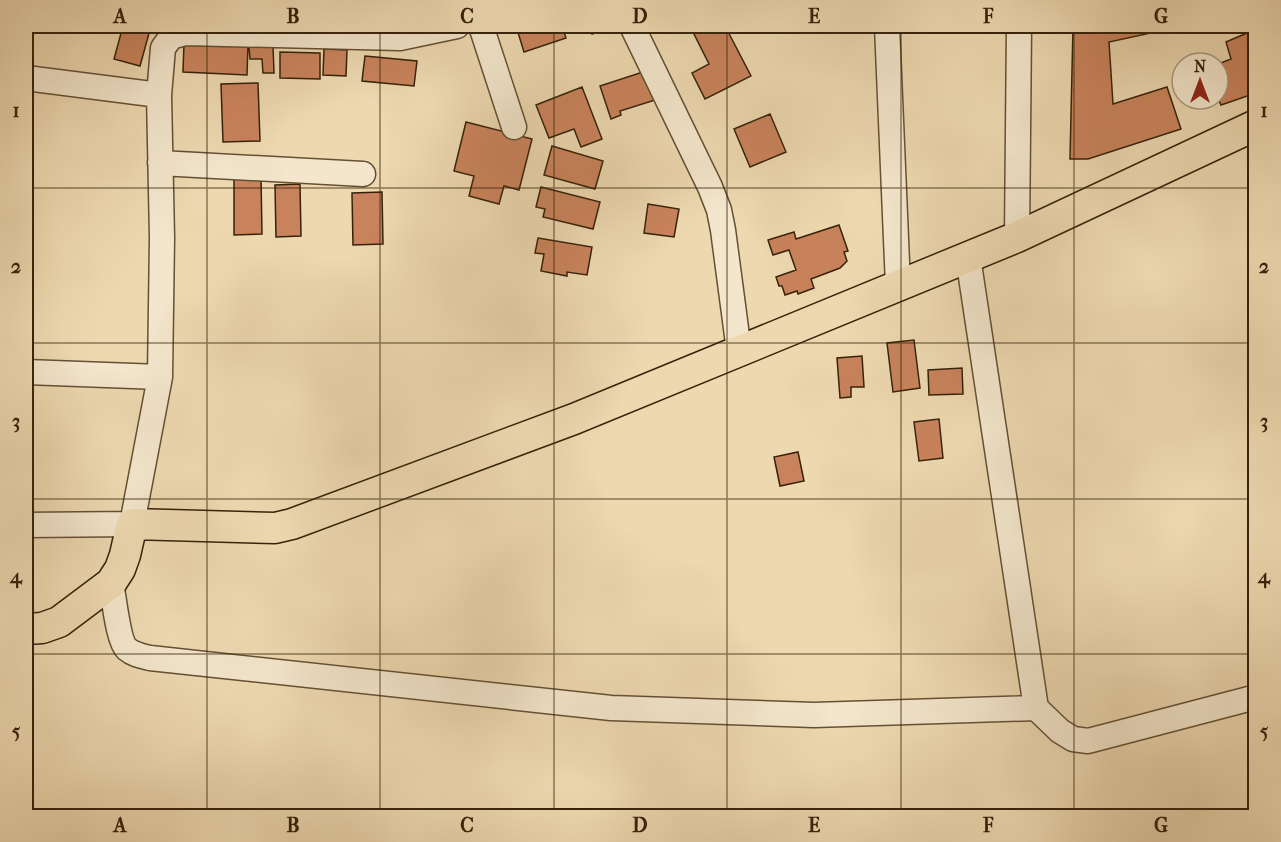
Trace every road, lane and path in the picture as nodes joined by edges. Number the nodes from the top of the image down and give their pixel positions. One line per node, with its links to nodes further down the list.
1 (457, 26): 6 (street)
2 (481, 26): 10 (street)
3 (632, 26): 16 (street)
4 (887, 26): 15 (street)
5 (1019, 26): 13 (street)
6 (399, 32): 8 (street)
7 (26, 78): 8 (street)
8 (159, 95): 11 (street)
9 (1256, 125): 13 (main road)
10 (514, 127)
11 (159, 163): 12 (street); 18 (street)
12 (363, 174)
13 (1017, 237): 14 (main road)
14 (968, 257): 15 (main road); 24 (street)
15 (898, 286): 16 (main road)
16 (739, 351): 19 (main road)
17 (26, 372): 18 (street)
18 (159, 377): 19 (street)
19 (132, 524): 20 (street); 21 (main road)
20 (26, 525)
21 (111, 583): 22 (main road); 24 (street)
22 (26, 629)
23 (1256, 697): 24 (street)
24 (1036, 708)

